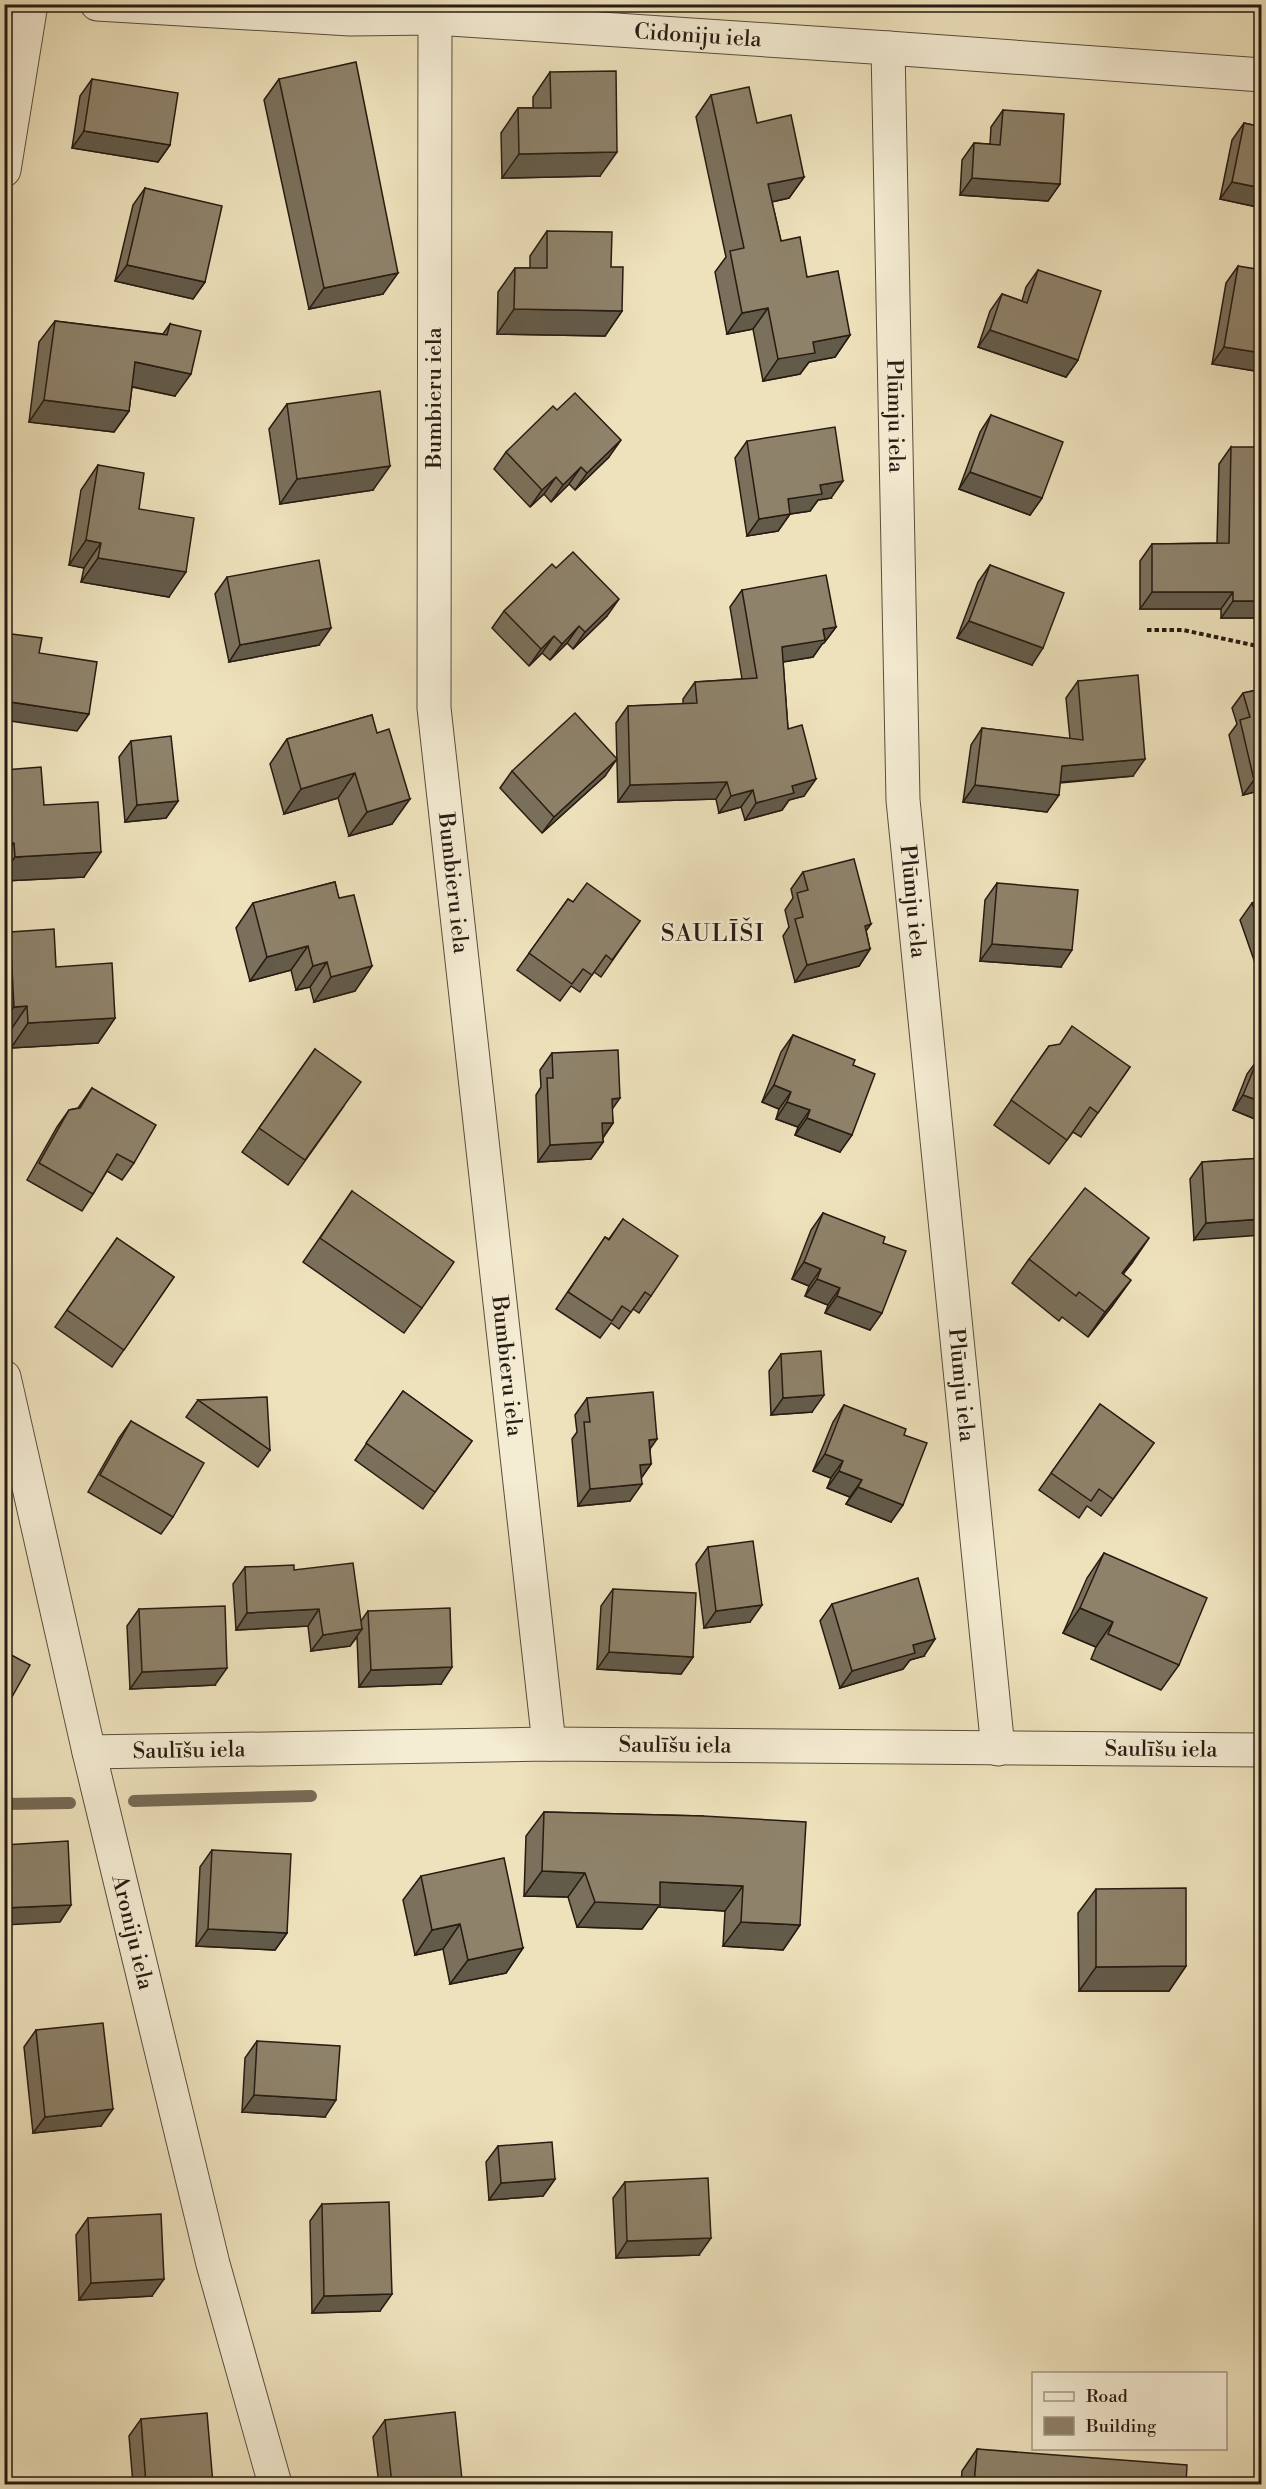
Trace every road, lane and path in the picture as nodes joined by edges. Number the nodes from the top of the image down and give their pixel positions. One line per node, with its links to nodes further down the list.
1 (31, 4): 8 (street)
2 (96, 4): 3 (street, Cidoniju iela)
3 (104, 5): 4 (street, Cidoniju iela)
4 (306, 10): 5 (street, Cidoniju iela)
5 (435, 18): 6 (street, Cidoniju iela); 12 (street, Bumbieru iela)
6 (888, 48): 7 (street, Cidoniju iela); 13 (street, Plūmju iela)
7 (1262, 75)
8 (4, 170)
9 (1146, 630): 10 (path)
10 (1262, 647)
11 (4, 1377): 15 (street, Aroniju iela)
12 (549, 1744): 13 (street, Saulīšu iela); 15 (street, Saulīšu iela)
13 (998, 1749): 14 (street, Saulīšu iela)
14 (1262, 1750)
15 (89, 1752): 16 (street, Aroniju iela)
16 (275, 2484)

